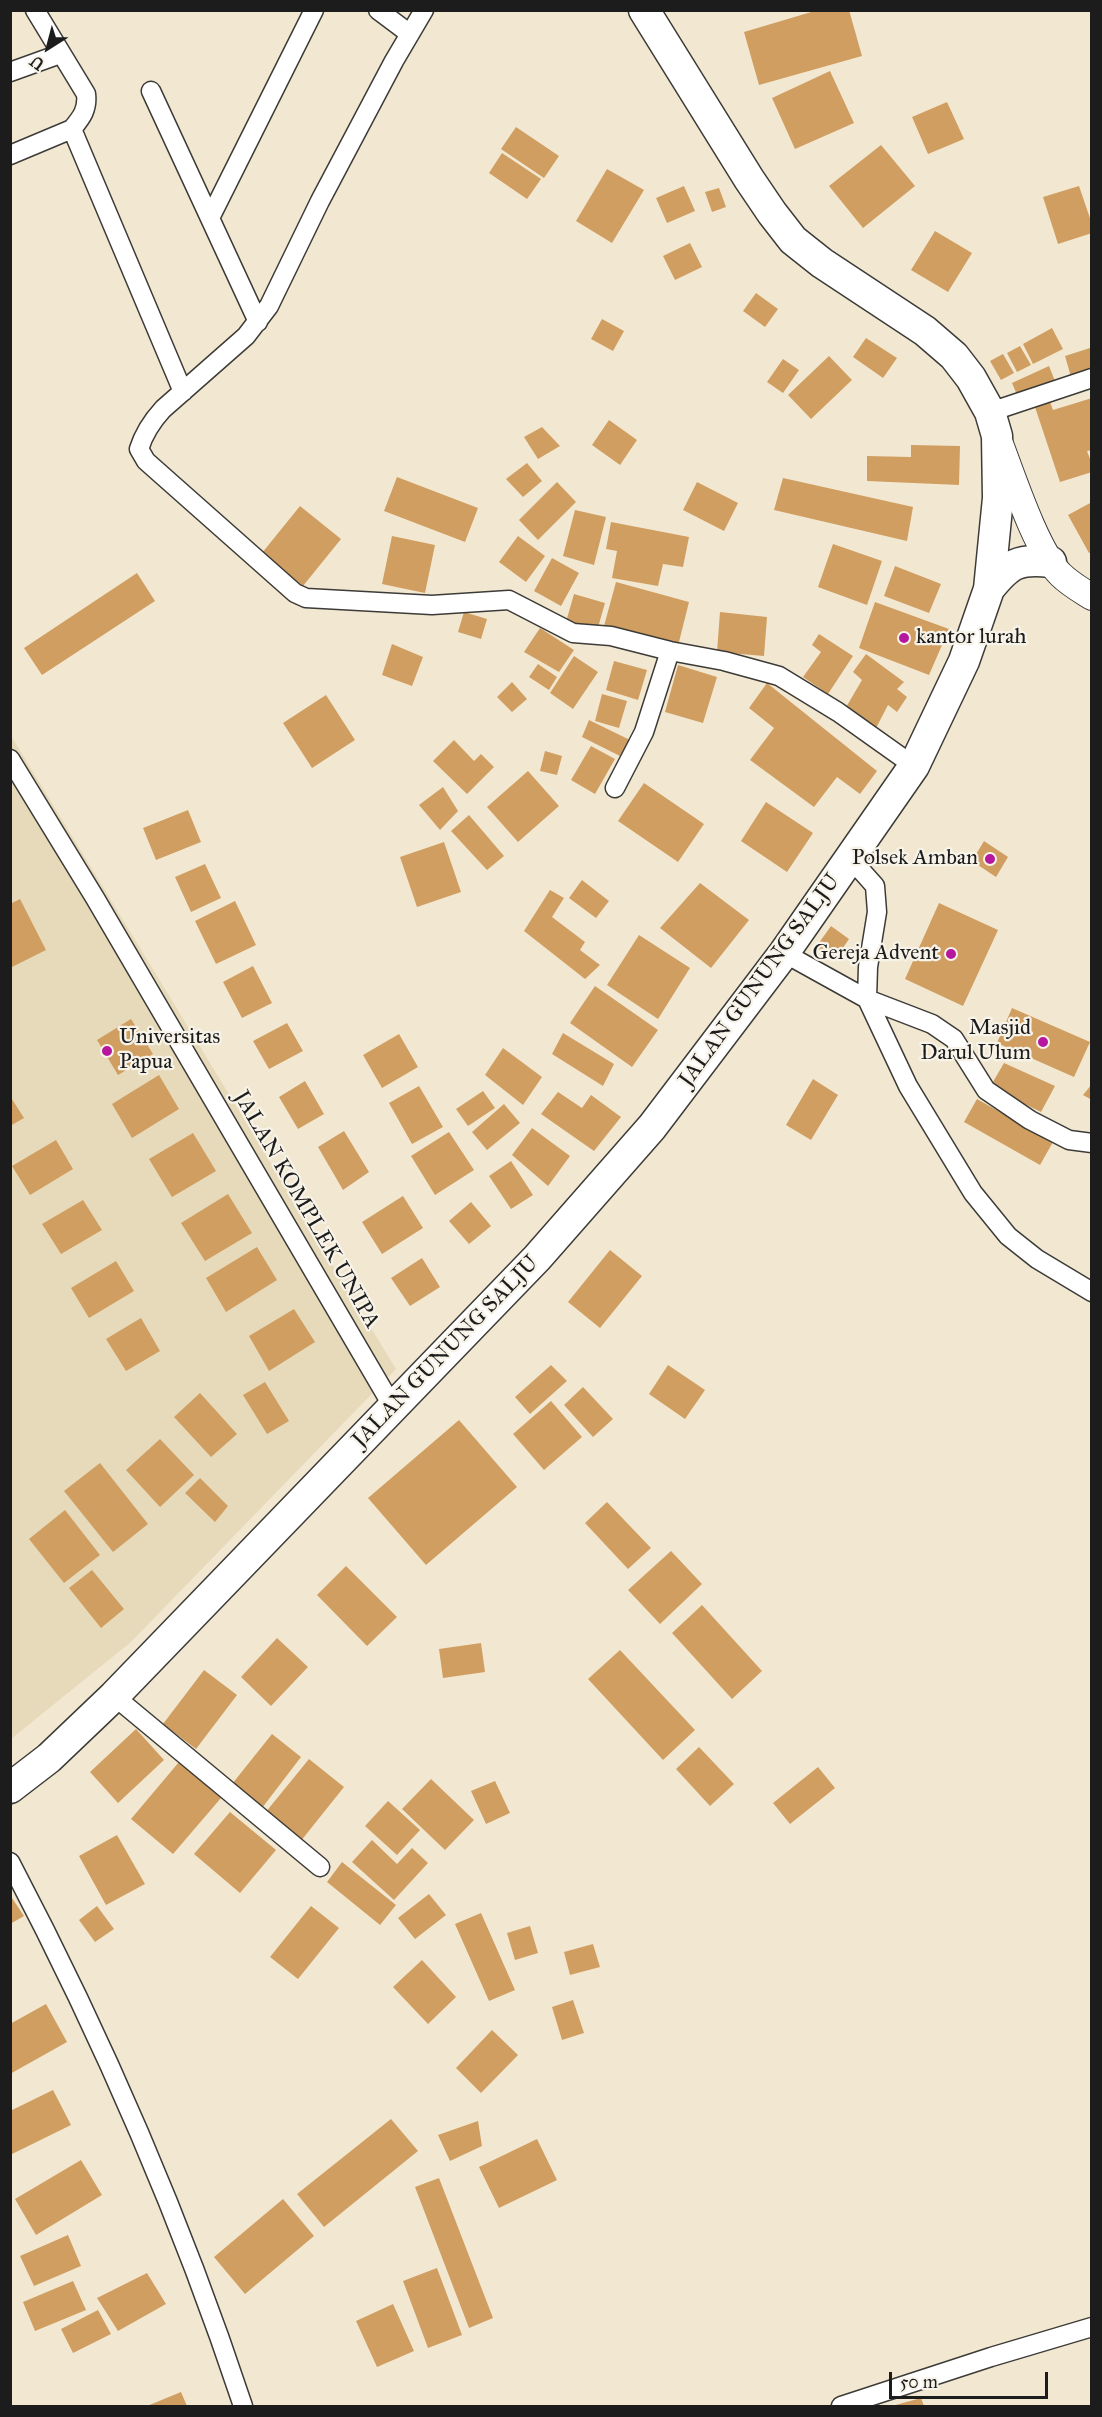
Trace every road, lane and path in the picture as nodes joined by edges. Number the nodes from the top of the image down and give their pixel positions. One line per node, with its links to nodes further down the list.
1 (35, 10): 7 (street)
2 (314, 10): 12 (street)
3 (378, 10): 6 (street)
4 (424, 10): 6 (street)
5 (644, 10): 16 (main road, JALAN GUNUNG SALJU)
6 (410, 34): 13 (street)
7 (60, 54): 8 (street); 10 (street)
8 (10, 72)
9 (151, 91): 12 (street)
10 (72, 129): 11 (street); 15 (street)
11 (10, 155)
12 (210, 218): 13 (street)
13 (258, 322): 15 (street)
14 (1092, 378): 16 (street)
15 (183, 392): 20 (street)
16 (994, 424): 17 (main road); 18 (main road, JALAN GUNUNG SALJU)
17 (1051, 562): 18 (main road); 19 (main road)
18 (989, 589): 22 (main road, JALAN GUNUNG SALJU)
19 (1092, 597)
20 (670, 651): 22 (street); 23 (street)
21 (10, 759): 29 (street, JALAN KOMPLEK UNIPA)
22 (915, 766): 24 (main road, JALAN GUNUNG SALJU)
23 (615, 788)
24 (850, 858): 25 (main road, JALAN GUNUNG SALJU); 26 (street)
25 (784, 953): 26 (street); 29 (main road, JALAN GUNUNG SALJU)
26 (867, 999): 27 (street); 28 (street)
27 (1092, 1143)
28 (1092, 1292)
29 (393, 1407): 30 (main road, JALAN GUNUNG SALJU)
30 (114, 1696): 31 (main road, JALAN GUNUNG SALJU); 33 (street)
31 (10, 1788)
32 (10, 1862): 35 (street)
33 (320, 1867)
34 (1092, 2328): 36 (street)
35 (243, 2406)
36 (841, 2406)

